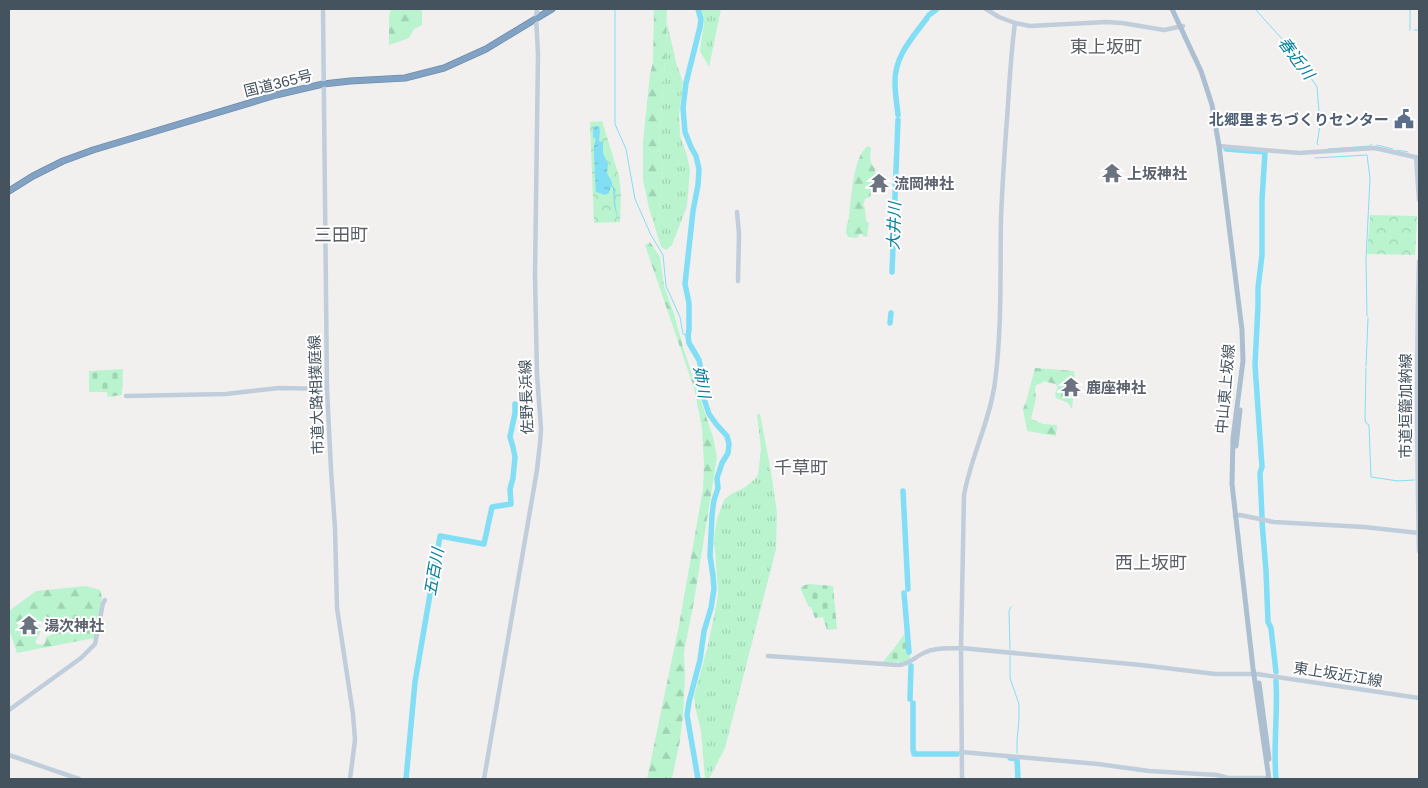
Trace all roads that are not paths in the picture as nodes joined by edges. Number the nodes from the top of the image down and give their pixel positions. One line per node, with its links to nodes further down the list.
1 (323, 9): 9 (street, 市道大路相撲庭線)
2 (537, 9): 6 (street, 佐野長浜線)
3 (552, 9): 6 (highway, 国道365号)
4 (986, 9): 7 (street)
5 (1174, 9): 8 (main road, 中山東上坂線)
6 (536, 17): 9 (highway, 国道365号); 32 (street, 佐野長浜線)
7 (1015, 23): 8 (street); 23 (street)
8 (1182, 26): 10 (main road, 中山東上坂線)
9 (323, 84): 12 (highway, 国道365号); 17 (street, 市道大路相撲庭線)
10 (1220, 146): 11 (street); 19 (main road, 中山東上坂線)
11 (1417, 158): 13 (street)
12 (9, 191)
13 (1419, 200)
14 (737, 212): 16 (street)
15 (1419, 261): 20 (street, 市道垣籠加納線)
16 (738, 281)
17 (327, 389): 18 (street); 31 (street, 市道大路相撲庭線)
18 (126, 396)
19 (1237, 515): 20 (street); 25 (main road, 中山東上坂線)
20 (1419, 533): 21 (street, 市道垣籠加納線)
21 (1419, 551)
22 (105, 600): 27 (street)
23 (962, 648): 24 (street, 東上坂近江線); 25 (street, 東上坂近江線); 28 (street)
24 (768, 656)
25 (1256, 674): 26 (street, 東上坂近江線); 34 (main road, 中山東上坂線)
26 (1419, 698)
27 (9, 710)
28 (961, 752): 33 (street); 34 (street)
29 (9, 755): 30 (street)
30 (79, 779)
31 (350, 779)
32 (484, 779)
33 (962, 779)
34 (1270, 779)

